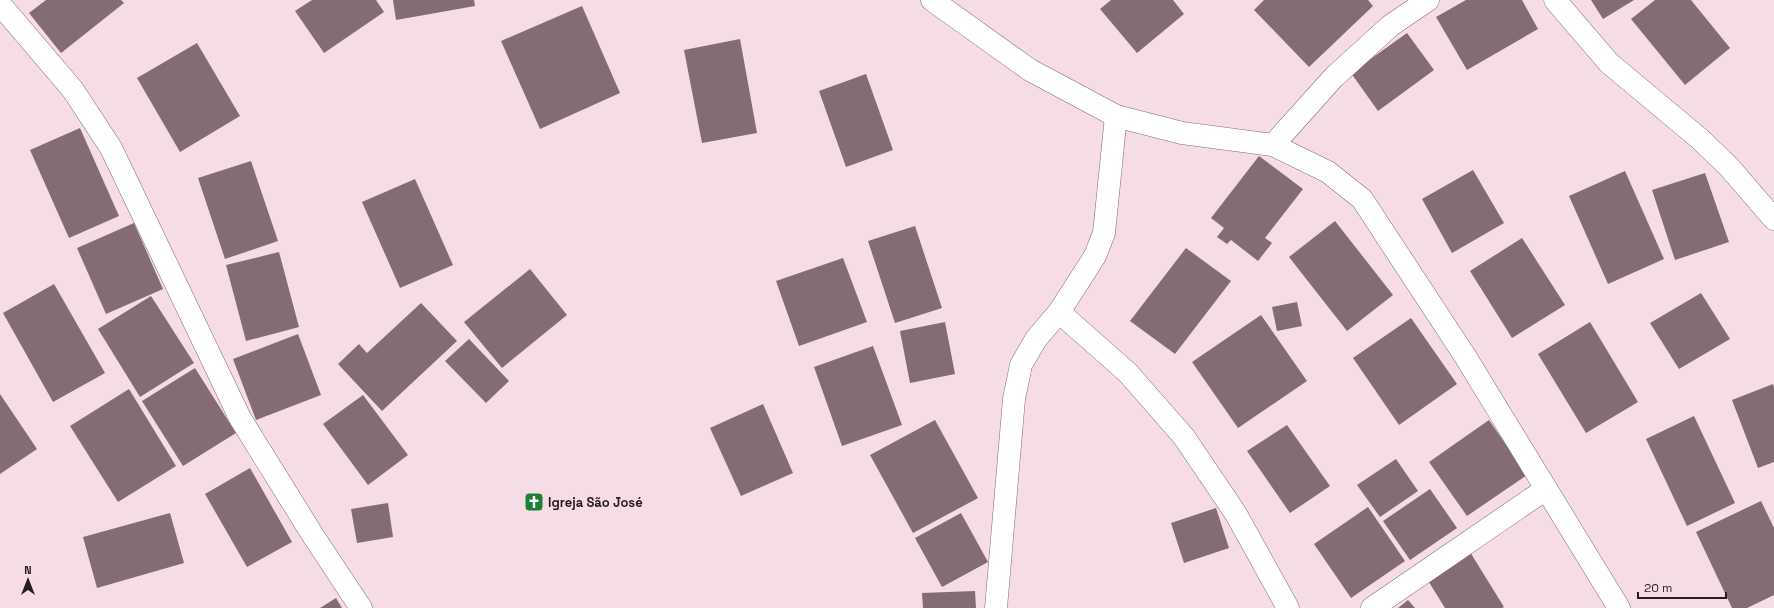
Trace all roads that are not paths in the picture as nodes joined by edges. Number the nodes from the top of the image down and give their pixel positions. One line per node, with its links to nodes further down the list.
1 (932, 0): 5 (street)
2 (1428, 0): 6 (street)
3 (1555, 0): 7 (street)
4 (6, 8): 10 (street)
5 (1116, 116): 6 (street); 8 (street)
6 (1273, 145): 9 (street)
7 (1774, 218)
8 (1059, 312): 11 (street); 12 (street)
9 (1546, 489): 13 (street); 14 (street)
10 (361, 608)
11 (996, 608)
12 (1288, 608)
13 (1372, 608)
14 (1619, 608)

